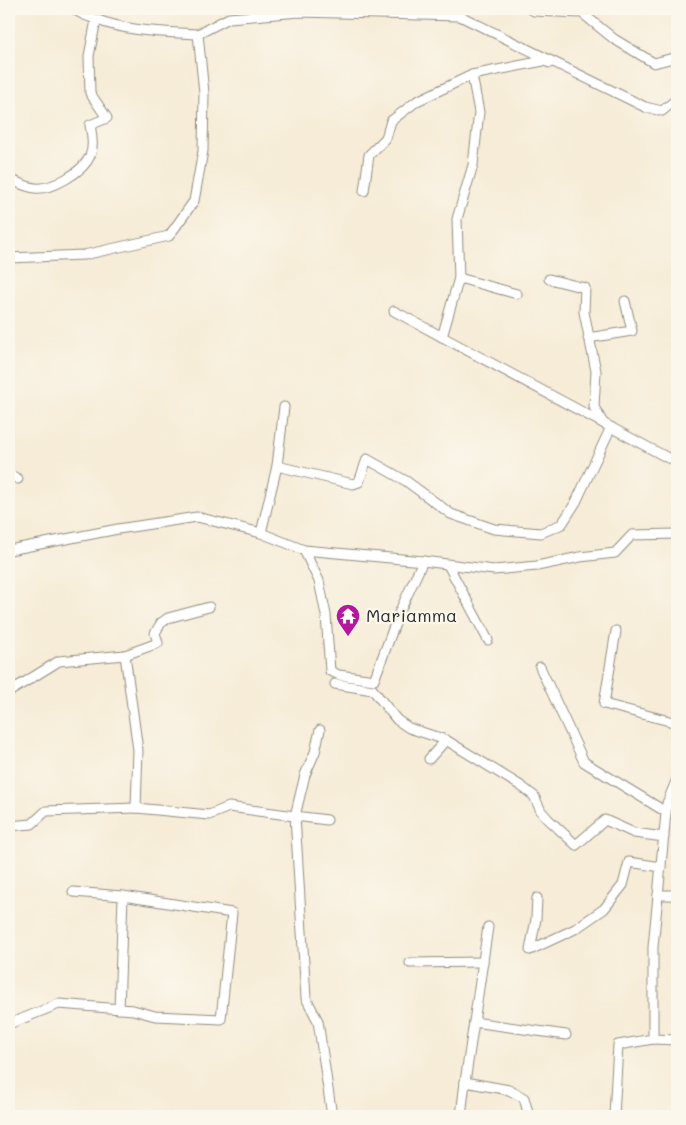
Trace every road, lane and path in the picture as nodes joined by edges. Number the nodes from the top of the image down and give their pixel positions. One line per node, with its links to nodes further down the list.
1 (74, 9): 6 (street)
2 (452, 9): 4 (street)
3 (532, 9): 8 (street)
4 (461, 13): 5 (street); 9 (street)
5 (228, 14): 7 (street)
6 (96, 20): 7 (street); 12 (street)
7 (198, 34): 14 (street)
8 (677, 57)
9 (560, 65): 10 (street); 11 (street)
10 (472, 75): 13 (street); 15 (street)
11 (677, 99)
12 (9, 179)
13 (364, 191)
14 (9, 258)
15 (459, 278): 17 (street); 20 (street)
16 (550, 279): 21 (street)
17 (517, 294)
18 (625, 300): 21 (street)
19 (394, 311): 20 (street)
20 (442, 337): 23 (street)
21 (588, 338): 23 (street)
22 (284, 407): 25 (street)
23 (607, 425): 24 (street); 25 (street)
24 (677, 459)
25 (277, 466): 28 (street)
26 (9, 474): 27 (street)
27 (18, 479)
28 (261, 533): 30 (street); 31 (street)
29 (677, 534): 33 (street)
30 (9, 550)
31 (304, 550): 32 (street); 32 (street)
32 (423, 561): 33 (street)
33 (448, 565): 36 (street)
34 (210, 608): 37 (street)
35 (616, 631): 41 (street)
36 (488, 640)
37 (125, 655): 40 (street); 47 (street)
38 (540, 667): 48 (street)
39 (335, 684): 43 (street)
40 (9, 692)
41 (677, 723)
42 (320, 730): 49 (street)
43 (446, 740): 44 (street); 52 (street)
44 (429, 759)
45 (677, 779): 46 (street)
46 (675, 793): 48 (street)
47 (136, 808): 49 (street); 51 (street)
48 (666, 812): 52 (street)
49 (295, 816): 50 (street); 69 (street)
50 (327, 820)
51 (9, 826)
52 (664, 837): 53 (street)
53 (661, 867): 55 (street); 58 (street)
54 (73, 892): 57 (street)
55 (658, 895): 56 (street); 66 (street)
56 (677, 895)
57 (123, 896): 62 (street); 62 (street)
58 (537, 898)
59 (488, 927): 60 (street)
60 (483, 962): 61 (street); 63 (street)
61 (410, 963)
62 (119, 1009): 64 (street)
63 (474, 1022): 65 (street); 68 (street)
64 (9, 1024)
65 (566, 1035)
66 (653, 1039): 67 (street); 72 (street)
67 (677, 1040)
68 (465, 1082): 70 (street); 71 (street)
69 (332, 1116)
70 (461, 1116)
71 (529, 1116)
72 (614, 1116)

